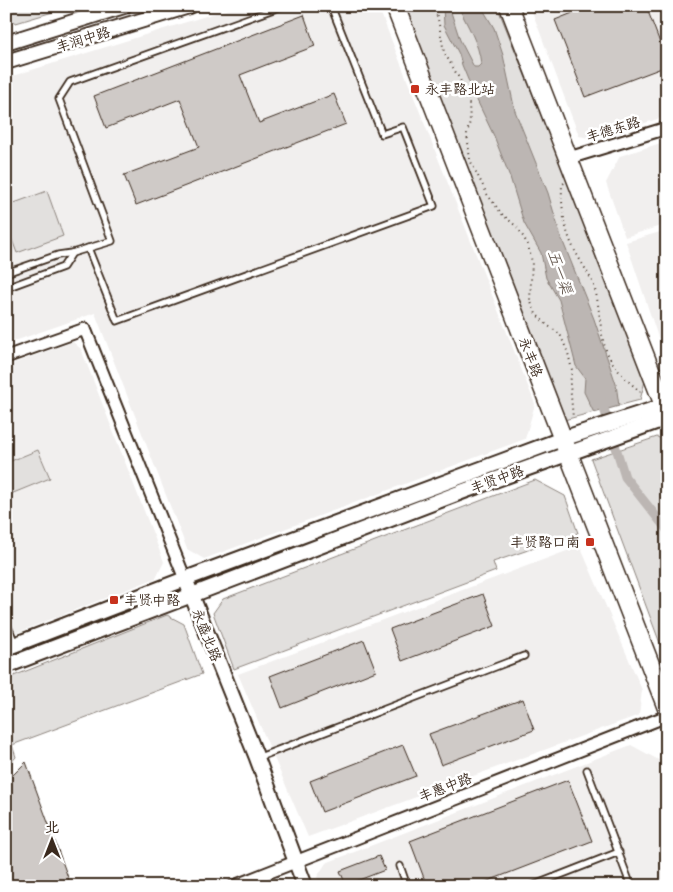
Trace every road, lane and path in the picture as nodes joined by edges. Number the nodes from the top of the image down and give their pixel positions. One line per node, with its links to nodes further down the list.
1 (124, 6): 8 (street, 丰润中路)
2 (189, 6): 9 (street, 丰润中路)
3 (282, 6): 13 (lane)
4 (331, 6): 13 (lane)
5 (395, 6): 21 (main road, 永丰路)
6 (433, 6): 20 (path)
7 (509, 6): 11 (main road)
8 (6, 43)
9 (6, 62)
10 (667, 128): 11 (street, 丰德东路)
11 (569, 158): 19 (main road)
12 (566, 180): 18 (path)
13 (88, 248): 14 (lane)
14 (72, 253): 15 (lane); 16 (lane)
15 (6, 273)
16 (6, 288)
17 (6, 357): 22 (street, 永盛北路)
18 (642, 393)
19 (666, 410): 21 (street)
20 (573, 418)
21 (565, 446): 22 (street, 丰贤中路); 23 (street, 丰贤中路); 28 (main road, 永丰路)
22 (185, 579): 23 (street, 永盛北路); 25 (street, 丰贤中路)
23 (191, 594): 27 (street, 丰贤中路); 30 (street, 永盛北路)
24 (6, 622): 25 (lane)
25 (11, 646)
26 (524, 656): 30 (lane)
27 (6, 666)
28 (667, 708)
29 (667, 716): 33 (street, 丰惠中路)
30 (257, 758): 33 (street, 永盛北路)
31 (587, 770): 32 (lane)
32 (619, 852): 38 (lane); 39 (lane)
33 (296, 861): 35 (street, 丰惠中路); 36 (street, 永盛北路)
34 (400, 866): 37 (lane)
35 (234, 886)
36 (305, 886)
37 (407, 886)
38 (532, 886)
39 (631, 886)

